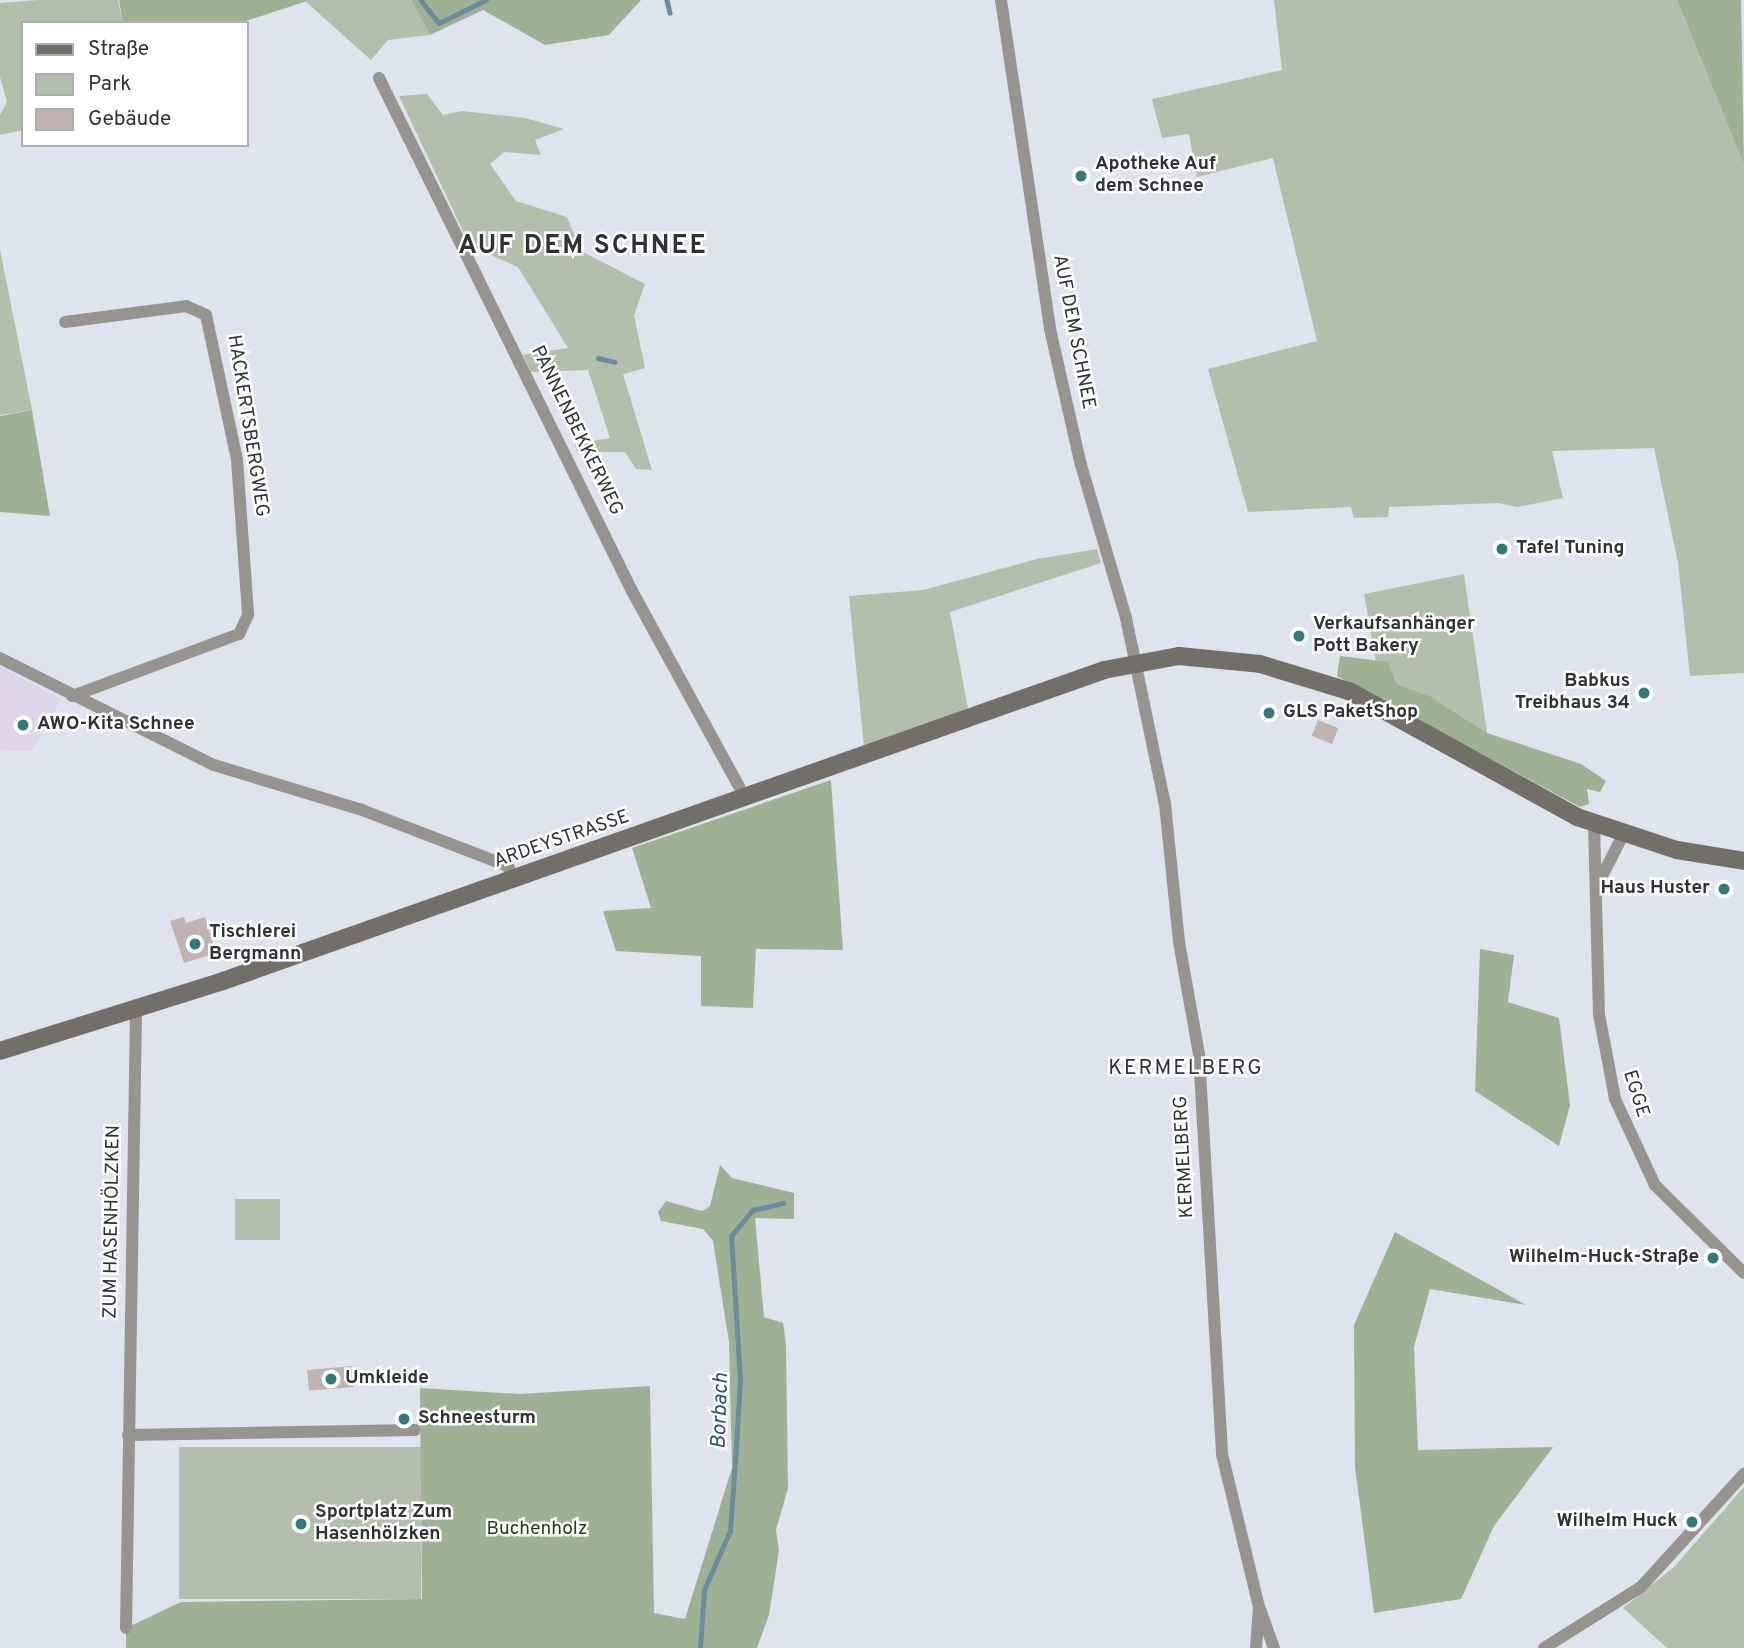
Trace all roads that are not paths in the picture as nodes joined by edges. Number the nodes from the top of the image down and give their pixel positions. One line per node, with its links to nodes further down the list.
1 (1001, 0): 5 (street, AUF DEM SCHNEE)
2 (379, 78): 7 (street, PANNENBEKKERWEG)
3 (65, 322): 6 (street, HACKERTSBERGWEG)
4 (0, 658): 6 (street)
5 (1135, 664): 7 (main road, ARDEYSTRASSE); 8 (main road, ARDEYSTRASSE); 19 (street, KERMELBERG)
6 (72, 696): 11 (street)
7 (746, 799): 11 (main road, ARDEYSTRASSE)
8 (1594, 824): 9 (main road, ARDEYSTRASSE); 12 (street, EGGE)
9 (1623, 835): 10 (main road, ARDEYSTRASSE); 12 (street, EGGE)
10 (1744, 861)
11 (513, 879): 13 (main road, ARDEYSTRASSE)
12 (1599, 882): 15 (street, EGGE)
13 (136, 1010): 14 (main road, ARDEYSTRASSE); 17 (street, ZUM HASENHÖLZKEN)
14 (0, 1051)
15 (1744, 1273)
16 (415, 1430): 17 (street)
17 (128, 1435): 20 (street, ZUM HASENHÖLZKEN)
18 (1744, 1474): 23 (street)
19 (1259, 1607): 21 (street, KERMELBERG); 22 (street)
20 (126, 1628)
21 (1256, 1648)
22 (1274, 1648)
23 (1544, 1648)

